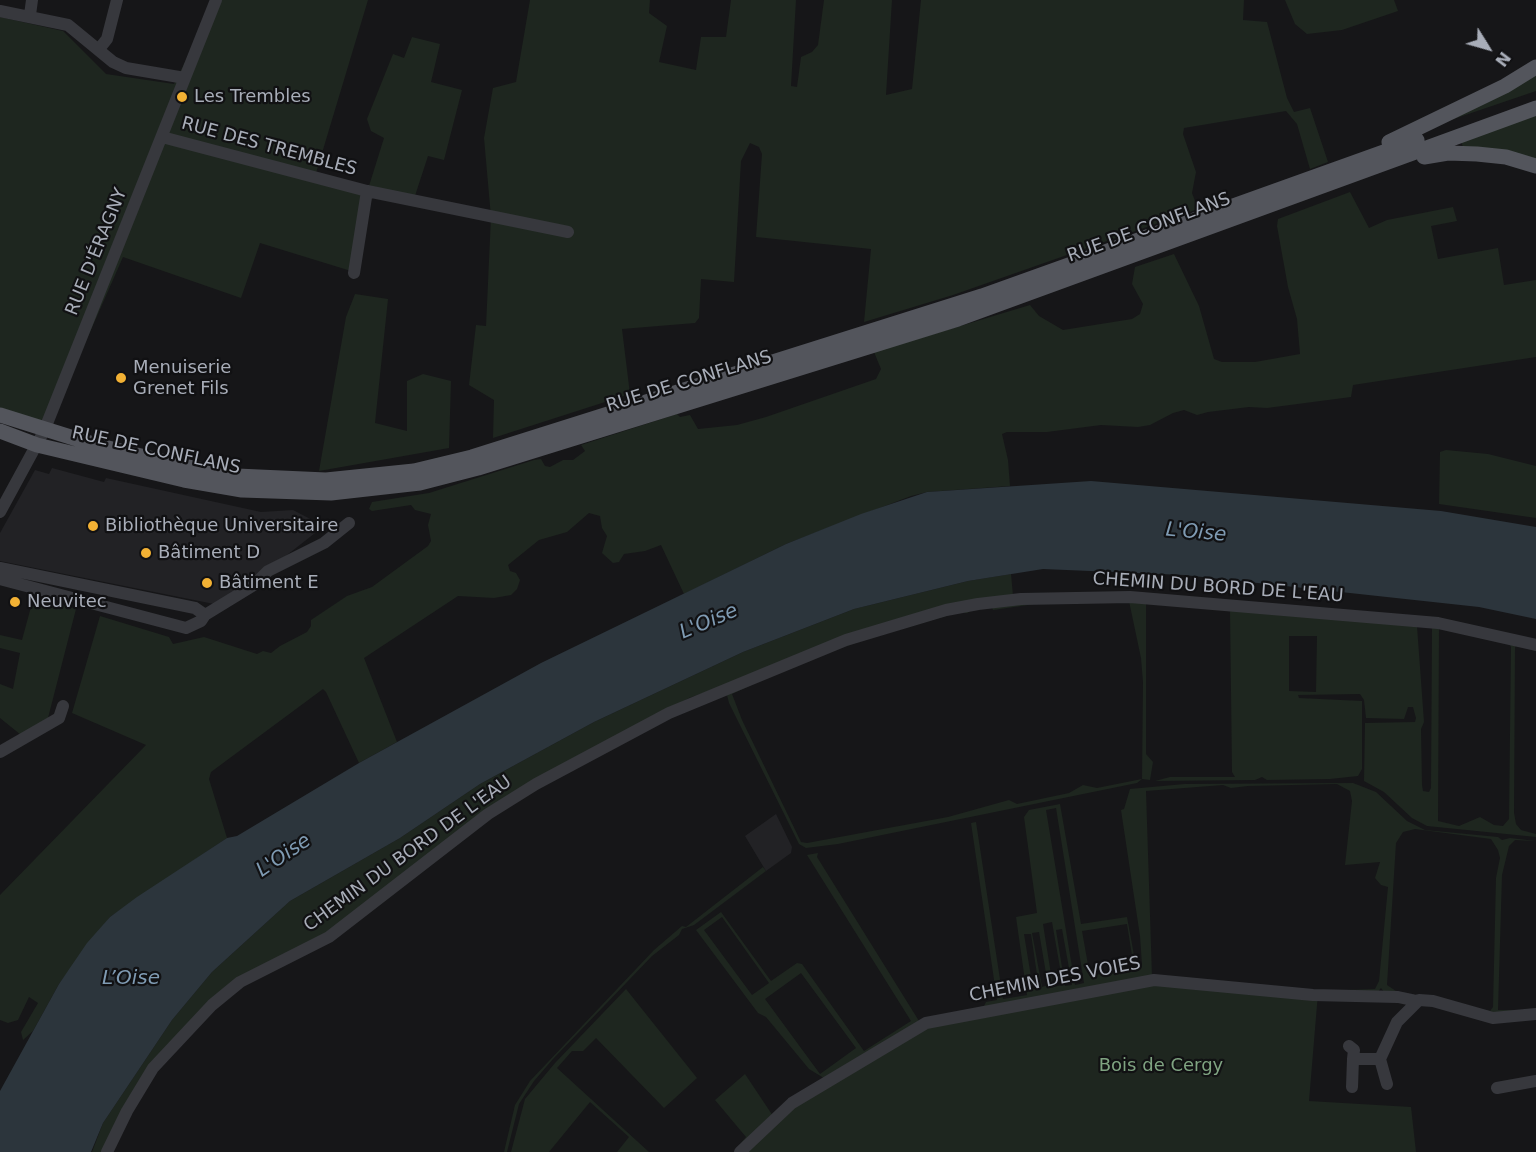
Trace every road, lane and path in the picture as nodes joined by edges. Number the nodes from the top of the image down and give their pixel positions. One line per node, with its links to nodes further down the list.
1 (32, 0): 5 (street)
2 (117, 0): 6 (street)
3 (216, 0): 8 (street, RUE D'ÉRAGNY)
4 (0, 11): 5 (street)
5 (30, 15): 6 (street)
6 (99, 49): 8 (street)
7 (1536, 66): 14 (main road)
8 (185, 78): 11 (street, RUE D'ÉRAGNY)
9 (1536, 98): 14 (main road)
10 (1536, 108): 13 (main road)
11 (162, 138): 15 (street, RUE DES TREMBLES); 20 (street, RUE D'ÉRAGNY)
12 (1536, 166): 13 (main road)
13 (1371, 168): 21 (main road, RUE DE CONFLANS)
14 (1331, 171): 20 (main road, RUE DE CONFLANS)
15 (367, 191): 16 (street, RUE DES TREMBLES); 17 (street)
16 (568, 232)
17 (354, 273)
18 (0, 416): 20 (main road, RUE DE CONFLANS)
19 (0, 431): 21 (main road, RUE DE CONFLANS)
20 (44, 431): 21 (street, RUE D'ÉRAGNY)
21 (37, 445): 22 (street, RUE D'ÉRAGNY)
22 (0, 513)
23 (349, 523): 27 (street)
24 (0, 568): 26 (street)
25 (0, 579): 28 (street)
26 (151, 599): 27 (street); 28 (street)
27 (206, 615): 28 (street)
28 (146, 618)
29 (1536, 645): 41 (street, CHEMIN DU BORD DE L'EAU)
30 (63, 706): 31 (street)
31 (0, 752)
32 (1417, 1001): 33 (street, CHEMIN DES VOIES); 36 (street); 42 (street, CHEMIN DES VOIES)
33 (1536, 1014)
34 (1349, 1046): 35 (street)
35 (1353, 1059): 36 (street); 39 (street)
36 (1380, 1059): 38 (street)
37 (1536, 1081): 40 (street)
38 (1387, 1084)
39 (1352, 1087)
40 (1497, 1089)
41 (107, 1152)
42 (740, 1152)

